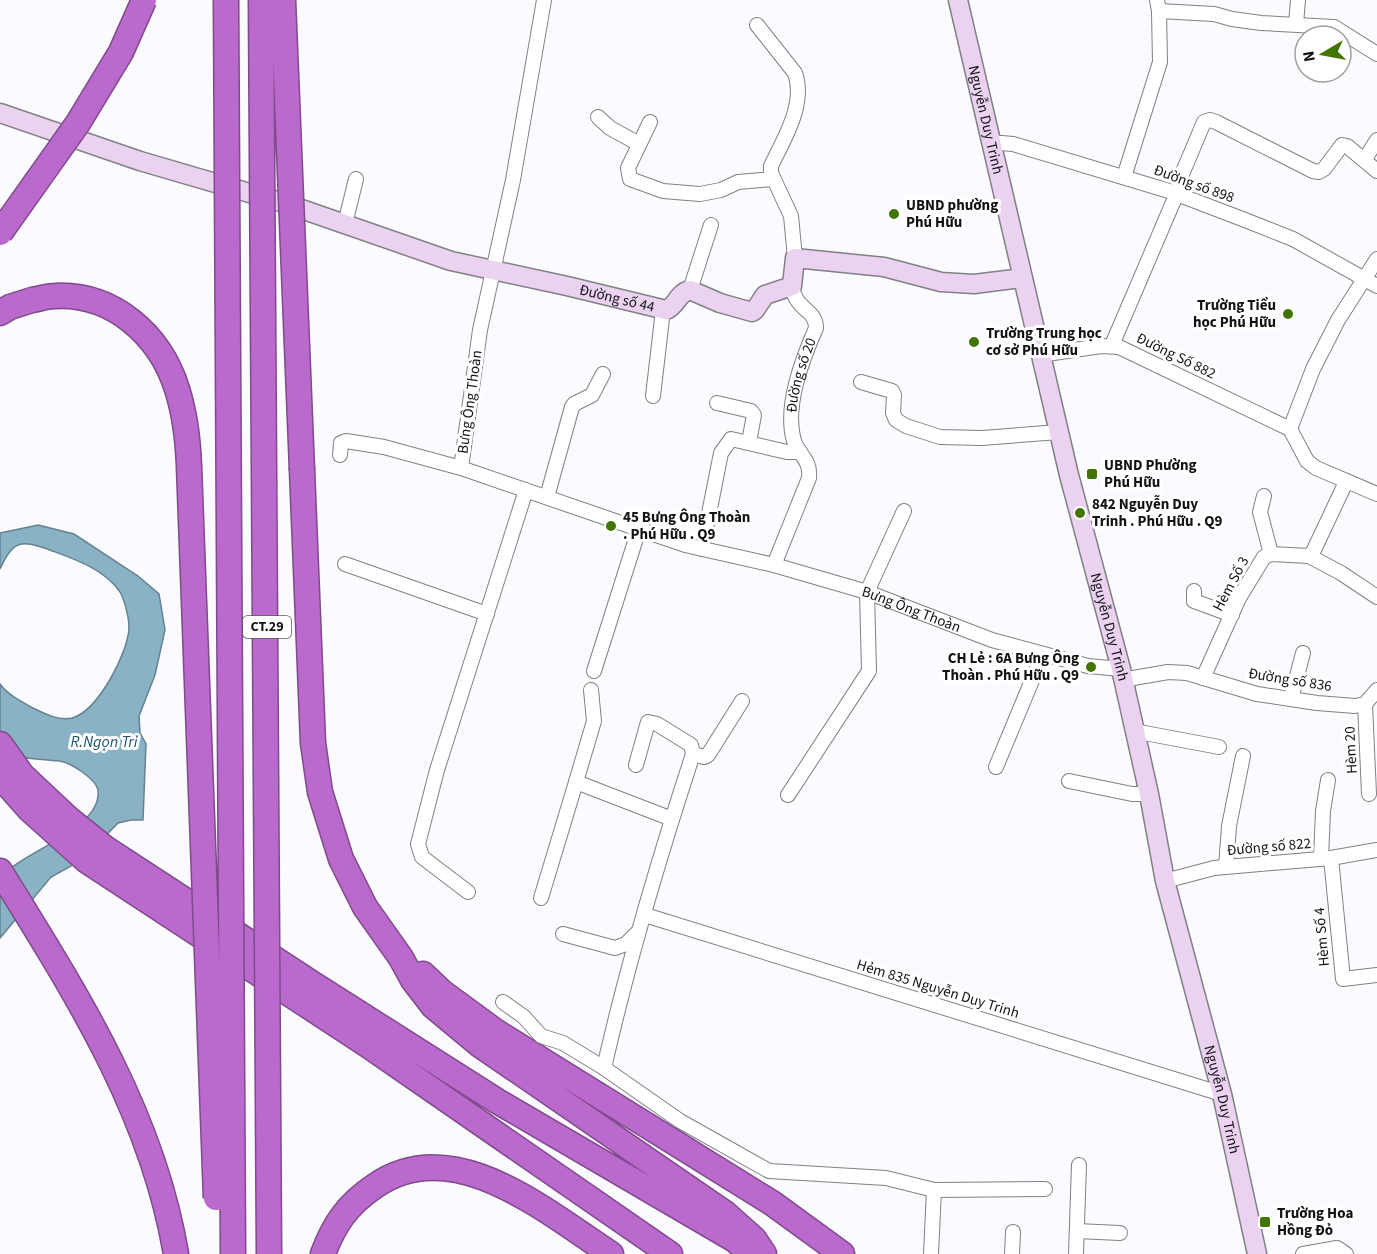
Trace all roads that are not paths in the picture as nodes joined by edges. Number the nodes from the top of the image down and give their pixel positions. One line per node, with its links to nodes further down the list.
1 (144, 0): 27 (highway, bridge)
2 (226, 0): 117 (highway, CT.29, bridge)
3 (261, 0): 118 (highway, CT.29, bridge)
4 (282, 0): 103 (highway, bridge)
5 (544, 0): 30 (street, Bưng Ông Thoàn)
6 (958, 0): 17 (main road, Nguyễn Duy Trinh)
7 (1298, 0): 9 (street)
8 (1158, 5): 9 (street); 21 (street)
9 (1296, 24)
10 (757, 25): 23 (street)
11 (1353, 39): 12 (street)
12 (1377, 54)
13 (0, 113): 25 (main road)
14 (598, 117): 18 (street)
15 (650, 122): 18 (street)
16 (1377, 140): 19 (street)
17 (990, 142): 21 (street, Đường số 898); 31 (main road, Nguyễn Duy Trinh)
18 (639, 144): 23 (street)
19 (1365, 159): 20 (street); 24 (street)
20 (1377, 171)
21 (1124, 177): 24 (street, Đường số 898)
22 (356, 179): 25 (street)
23 (774, 179): 28 (street)
24 (1177, 193): 32 (street, Đường số 898); 38 (street)
25 (345, 224): 30 (main road)
26 (711, 225): 35 (street)
27 (0, 233)
28 (795, 258): 31 (main road); 33 (main road)
29 (1377, 259): 32 (street)
30 (492, 270): 36 (main road, Đường số 44); 49 (street, Bưng Ông Thoàn)
31 (1022, 278): 39 (main road, Nguyễn Duy Trinh)
32 (1364, 278): 34 (street, Đường số 898); 44 (street)
33 (792, 286): 35 (main road); 47 (street, Đường số 20)
34 (1377, 286)
35 (690, 290): 36 (main road, Đường số 44)
36 (663, 310): 42 (street)
37 (0, 313): 116 (highway, bridge)
38 (1112, 345): 39 (street, Đường Số 882); 44 (street, Đường Số 882)
39 (1040, 355): 45 (main road, Nguyễn Duy Trinh)
40 (603, 374): 54 (street)
41 (861, 382): 45 (street)
42 (653, 396)
43 (717, 403): 46 (street)
44 (1290, 429): 50 (street)
45 (1059, 432): 70 (main road, Nguyễn Duy Trinh)
46 (749, 442): 47 (street); 57 (street)
47 (800, 452): 61 (street, Đường số 20)
48 (340, 455): 49 (street)
49 (461, 468): 51 (street, Bưng Ông Thoàn)
50 (1346, 482): 52 (street); 59 (street)
51 (526, 490): 54 (street, Bưng Ông Thoàn); 65 (street)
52 (1377, 494)
53 (1264, 496): 58 (street)
54 (548, 497): 56 (street, Bưng Ông Thoàn)
55 (904, 511): 63 (street)
56 (639, 529): 57 (street, Bưng Ông Thoàn); 69 (street)
57 (702, 549): 61 (street, Bưng Ông Thoàn)
58 (1271, 554): 59 (street, Hèm Số 3); 66 (street, Hèm Số 3)
59 (1309, 556): 64 (street)
60 (345, 564): 65 (street)
61 (774, 565): 63 (street, Bưng Ông Thoàn)
62 (1194, 591): 66 (street)
63 (867, 592): 68 (street, Bưng Ông Thoàn); 88 (street)
64 (1377, 597)
65 (487, 614): 98 (street)
66 (1232, 615): 71 (street, Hèm Số 3)
67 (1303, 653): 73 (street)
68 (1043, 654): 70 (street, Bưng Ông Thoàn); 82 (street)
69 (594, 671)
70 (1121, 675): 71 (street, Đường số 836); 76 (main road, Nguyễn Duy Trinh)
71 (1203, 678): 73 (street, Đường số 836)
72 (591, 690): 86 (street)
73 (1291, 699): 74 (street, Đường số 836)
74 (1372, 700): 89 (street, Hèm 20)
75 (742, 701): 79 (street)
76 (1134, 731): 78 (street); 87 (main road, Nguyễn Duy Trinh)
77 (0, 744): 91 (highway)
78 (1219, 747)
79 (693, 754): 81 (street); 90 (street)
80 (1243, 756): 95 (street)
81 (636, 765)
82 (996, 767)
83 (0, 776): 91 (highway)
84 (1328, 780): 94 (street)
85 (1069, 781): 87 (street)
86 (576, 782): 90 (street); 99 (street)
87 (1149, 794): 97 (main road, Nguyễn Duy Trinh)
88 (788, 795)
89 (1369, 795)
90 (672, 819): 100 (street)
91 (62, 827): 93 (highway)
92 (1377, 850): 94 (street, Đường số 822)
93 (96, 854): 121 (highway); 122 (highway)
94 (1326, 858): 95 (street, Đường số 822); 104 (street, Hèm Số 4)
95 (1226, 867): 97 (street, Đường số 822)
96 (0, 872): 115 (highway)
97 (1165, 881): 107 (main road, Nguyễn Duy Trinh)
98 (468, 892)
99 (541, 898)
100 (645, 915): 101 (street); 107 (street, Hẻm 835 Nguyễn Duy Trinh)
101 (640, 931): 102 (street); 106 (street)
102 (563, 934)
103 (401, 958): 114 (highway); 123 (highway)
104 (1377, 975)
105 (503, 1002): 106 (street)
106 (604, 1068): 110 (street)
107 (1222, 1094): 127 (main road, Nguyễn Duy Trinh)
108 (1079, 1165): 111 (street)
109 (1046, 1189): 110 (street)
110 (934, 1190): 124 (street)
111 (1077, 1231): 113 (street); 126 (street)
112 (1012, 1232): 125 (street)
113 (1120, 1233)
114 (841, 1253)
115 (176, 1254)
116 (219, 1254)
117 (233, 1254)
118 (269, 1254)
119 (323, 1254): 120 (highway)
120 (611, 1254)
121 (670, 1254)
122 (750, 1254)
123 (764, 1254)
124 (931, 1254)
125 (1012, 1254)
126 (1077, 1254)
127 (1257, 1254)
128 (1303, 1254): 129 (street)
129 (1346, 1254)

